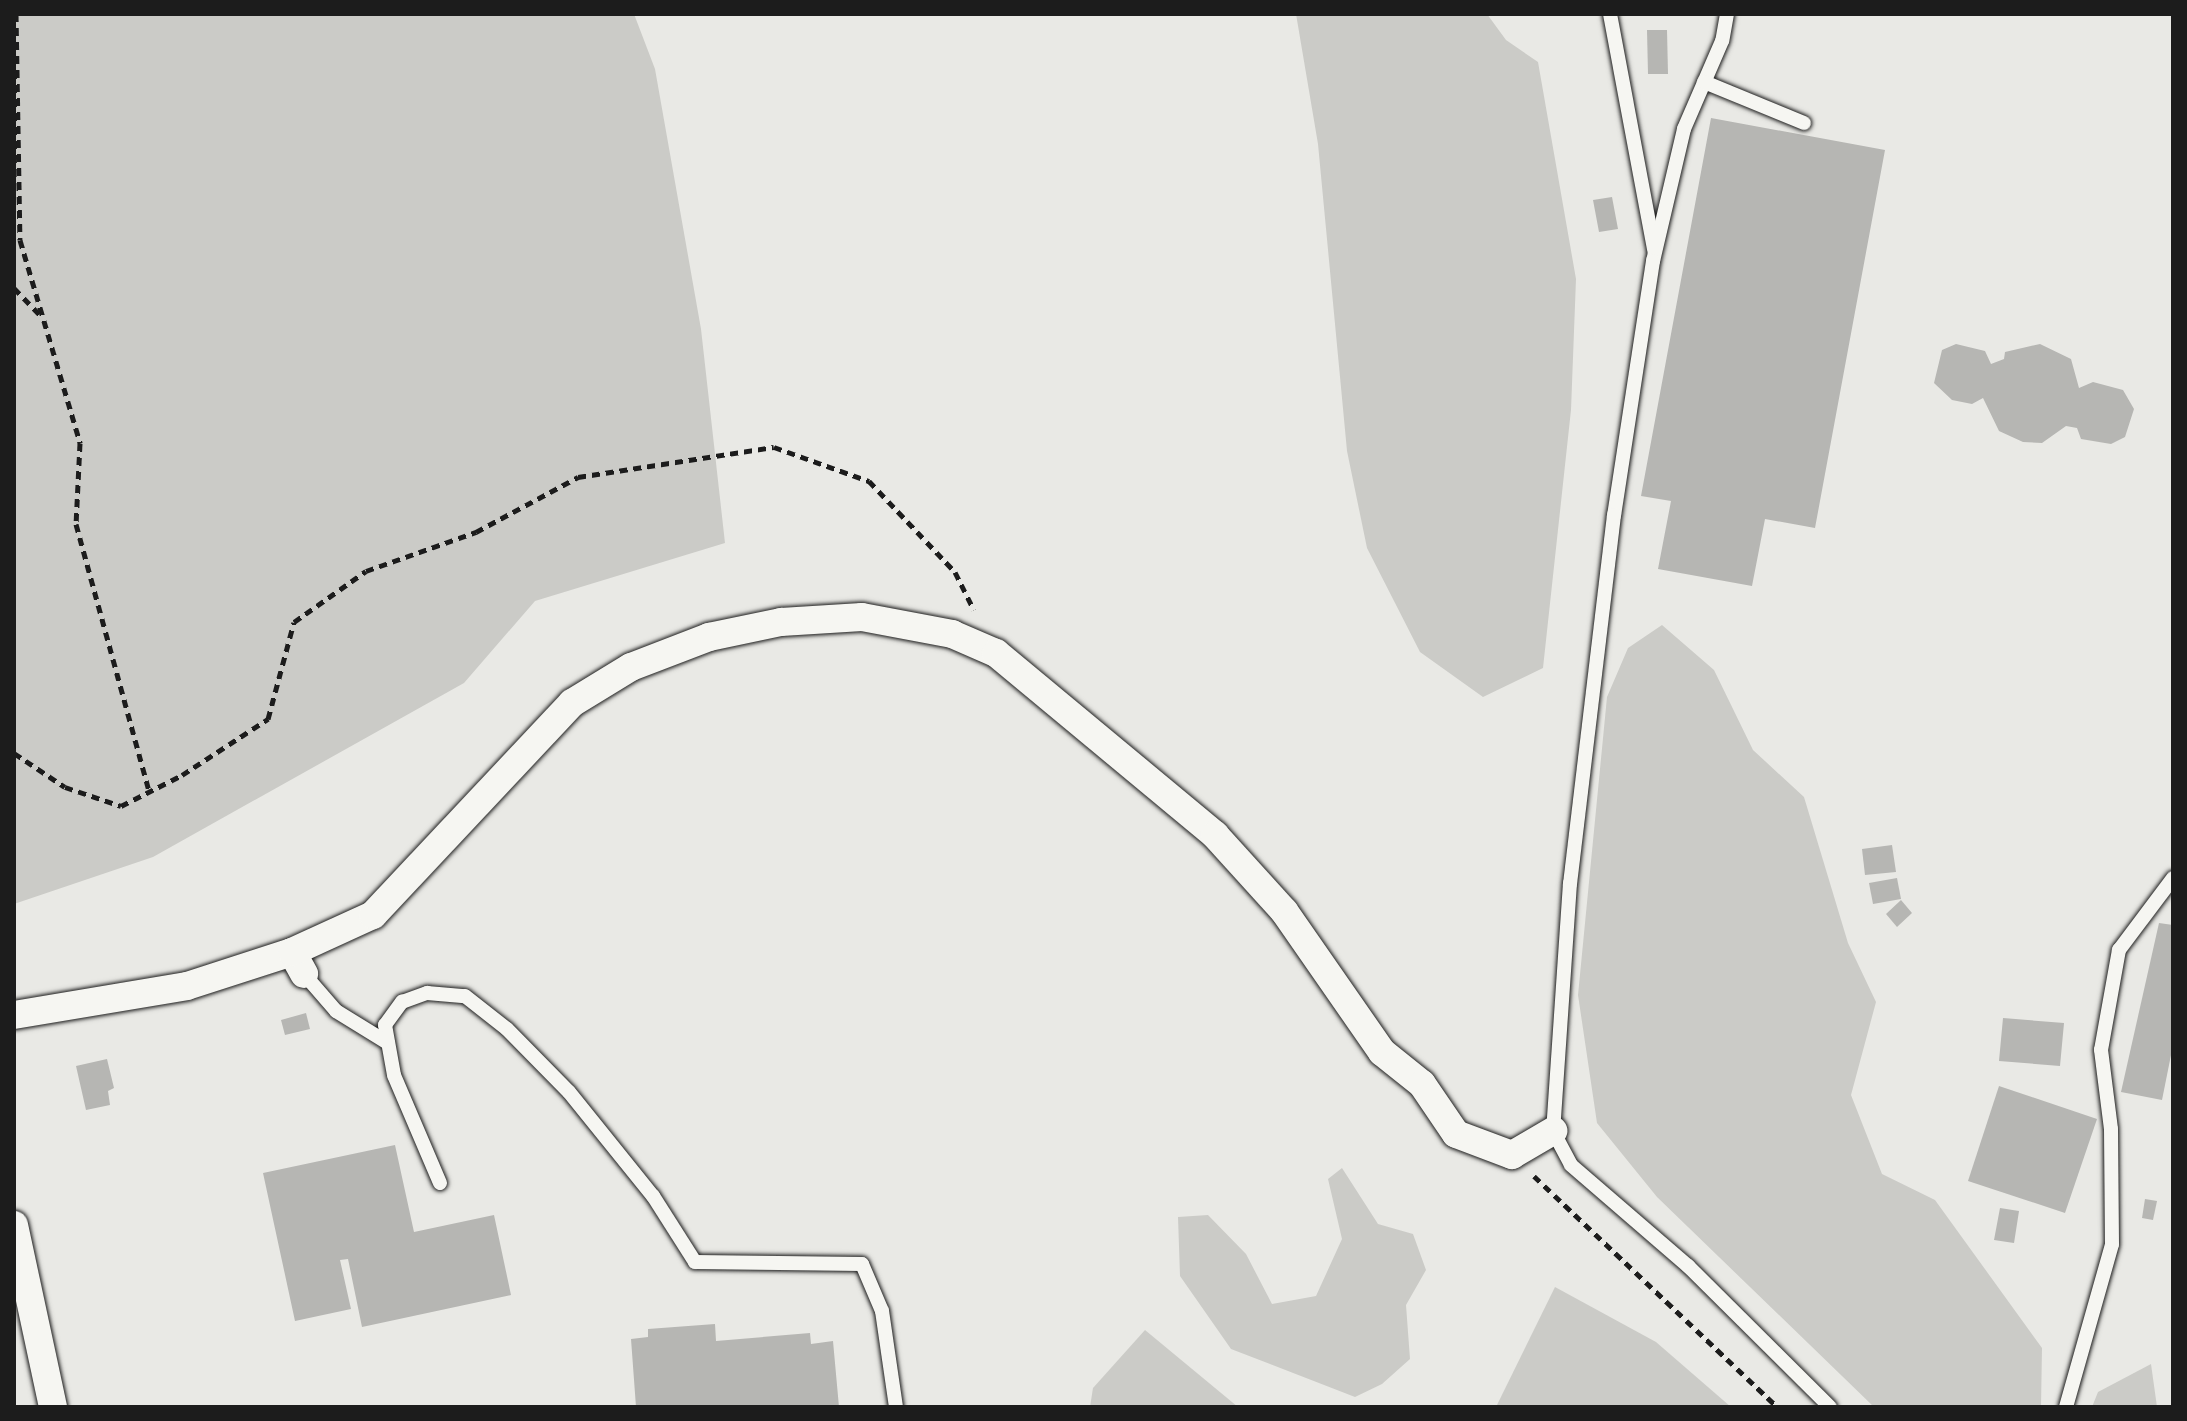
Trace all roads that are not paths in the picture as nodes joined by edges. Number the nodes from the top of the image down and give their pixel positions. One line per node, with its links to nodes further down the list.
1 (1610, 14): 5 (lane)
2 (1727, 14): 3 (lane)
3 (1704, 82): 4 (lane); 5 (lane)
4 (1804, 123)
5 (1655, 254): 10 (lane)
6 (2173, 878): 16 (lane)
7 (298, 963): 8 (street); 9 (lane); 10 (street)
8 (14, 1015)
9 (388, 1043): 11 (lane); 14 (lane)
10 (1553, 1131): 15 (lane)
11 (440, 1183)
12 (14, 1225): 13 (street)
13 (53, 1407)
14 (896, 1407)
15 (1830, 1407)
16 (2066, 1407)

